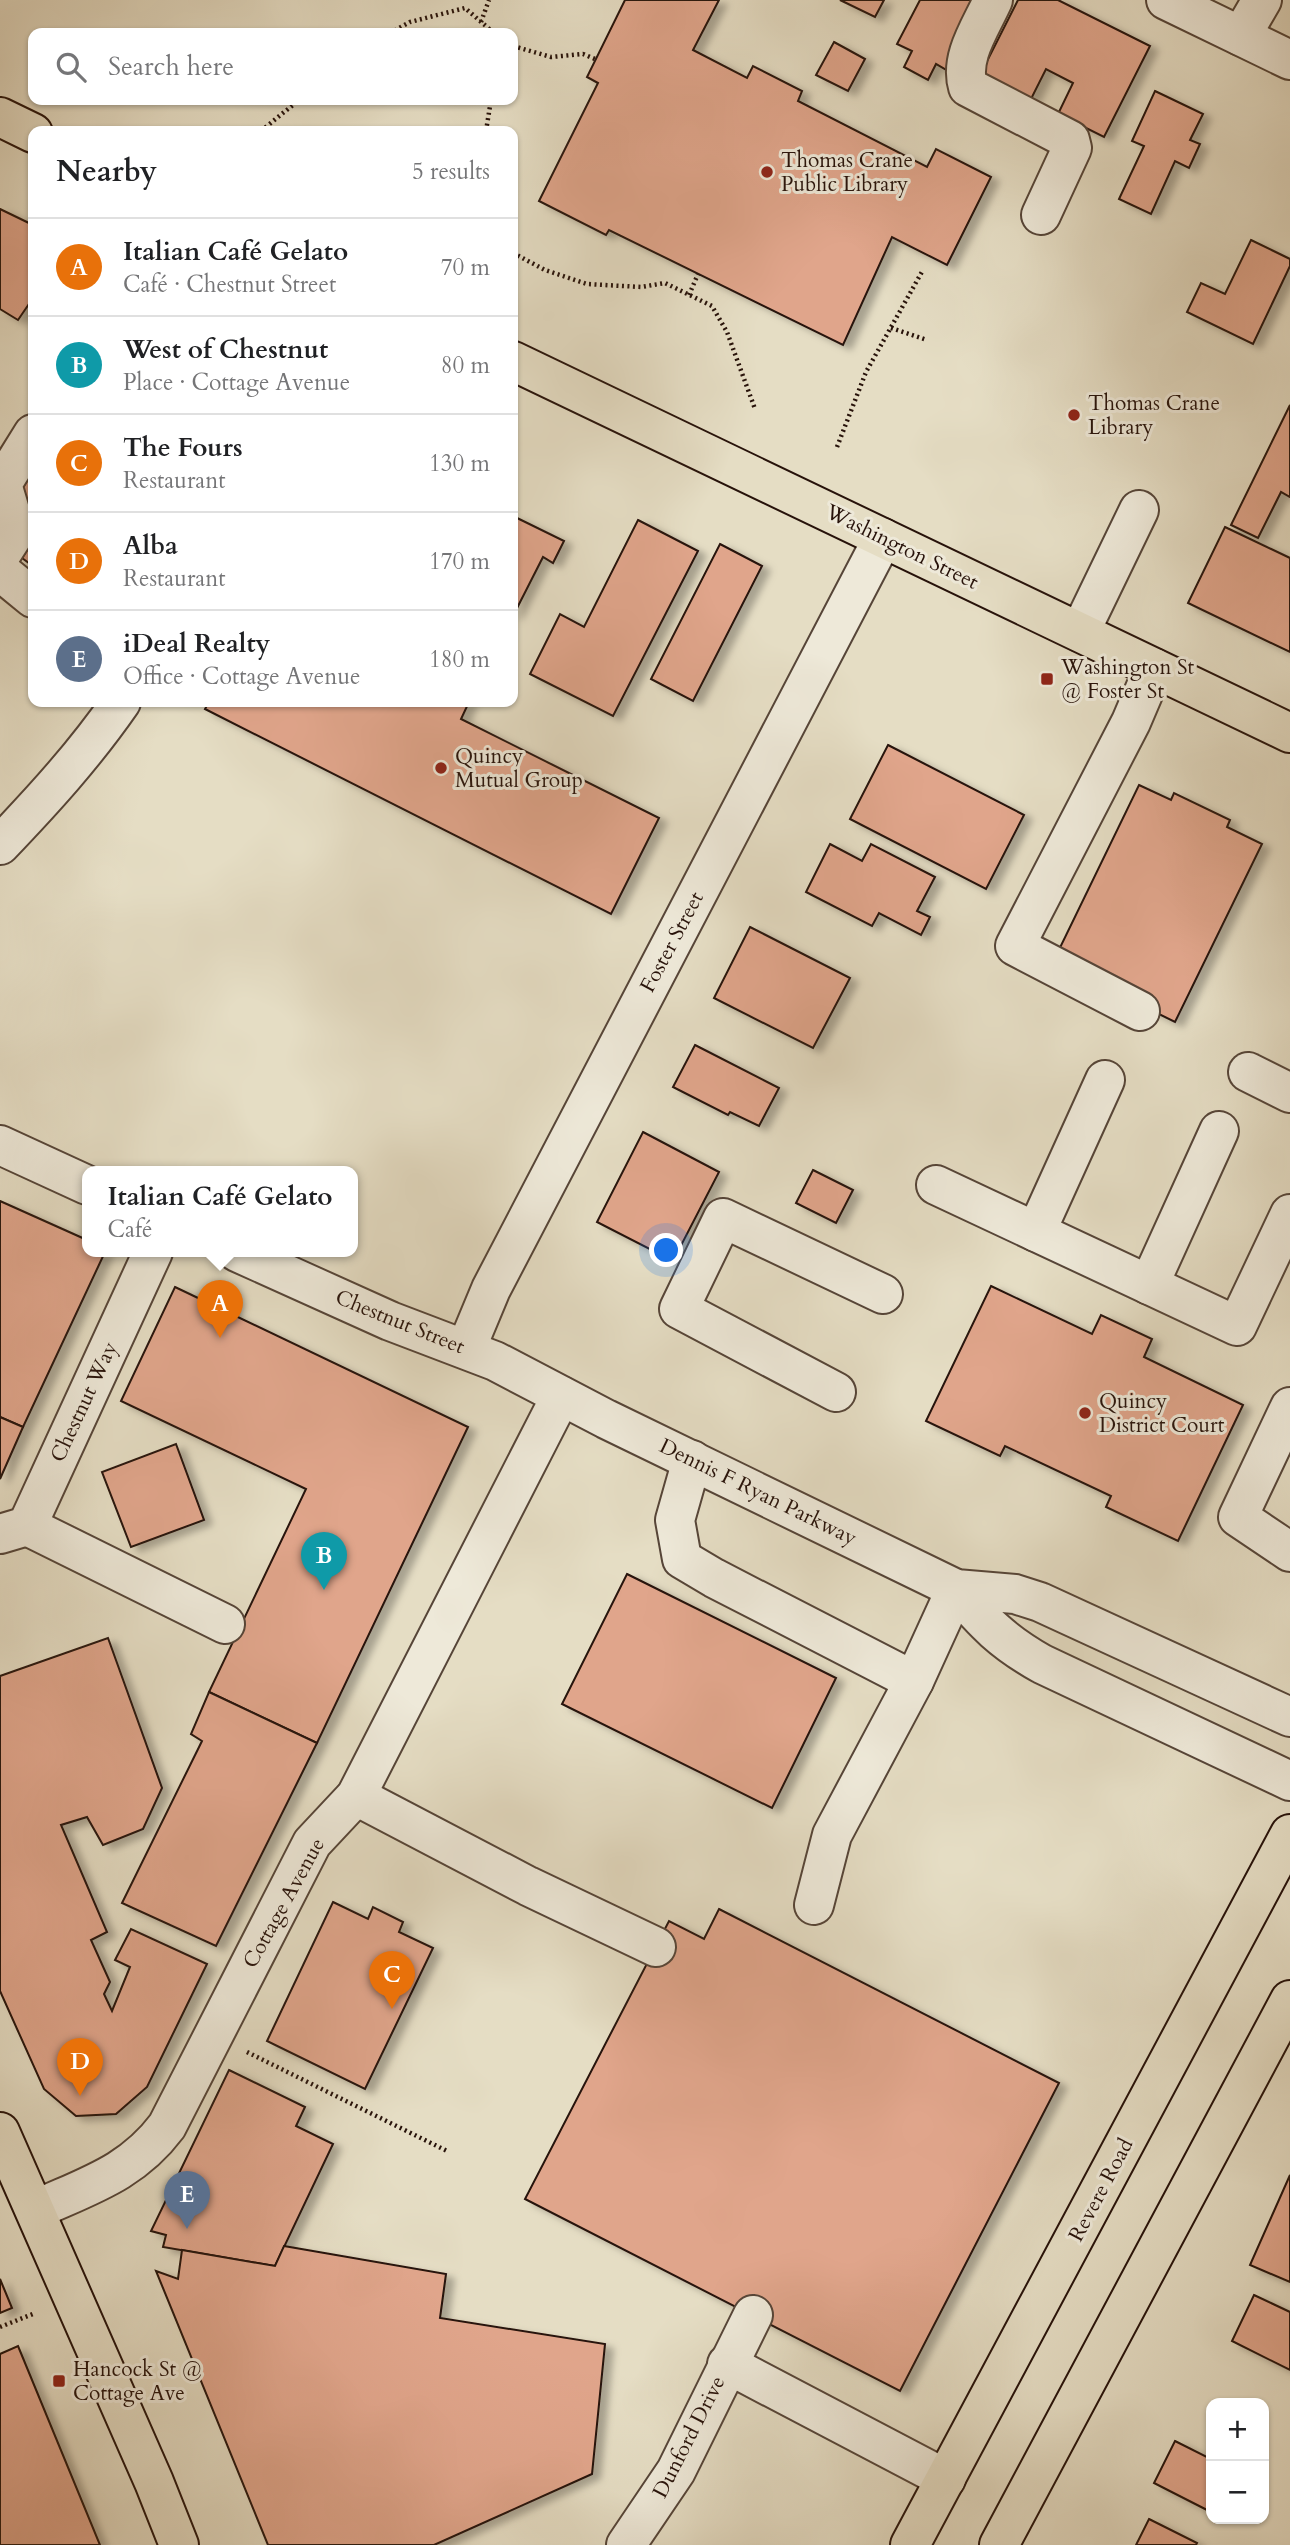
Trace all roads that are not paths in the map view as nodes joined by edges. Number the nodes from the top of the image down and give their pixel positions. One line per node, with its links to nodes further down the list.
1 (993, 0): 8 (street)
2 (1166, 0): 4 (street)
3 (1262, 0): 4 (street)
4 (1241, 36): 5 (street)
5 (1290, 60)
6 (0, 117): 7 (main road)
7 (28, 131)
8 (1041, 215)
9 (518, 363): 12 (main road, Washington Street)
10 (28, 442): 13 (street)
11 (1139, 510): 16 (street)
12 (883, 538): 16 (main road, Washington Street); 35 (street, Foster Street)
13 (0, 556)
14 (0, 571): 15 (street)
15 (28, 594)
16 (1080, 632): 17 (main road, Washington Street)
17 (1154, 668): 19 (main road, Washington Street); 21 (street)
18 (118, 707): 20 (street)
19 (1290, 733)
20 (0, 845)
21 (1140, 1011)
22 (1248, 1072): 24 (street)
23 (1105, 1080): 30 (street)
24 (1290, 1093)
25 (1219, 1131): 33 (street)
26 (0, 1145): 27 (street)
27 (82, 1183)
28 (936, 1185): 30 (street)
29 (1290, 1214): 33 (street)
30 (1036, 1232): 33 (street)
31 (150, 1257): 40 (street, Chestnut Way)
32 (248, 1257): 35 (street, Chestnut Street)
33 (1149, 1285)
34 (883, 1294): 36 (street)
35 (466, 1349): 37 (street, Chestnut Street)
36 (836, 1392)
37 (561, 1396): 39 (street, Dennis F Ryan Parkway); 47 (street, Cottage Avenue)
38 (1290, 1407): 41 (street)
39 (692, 1460): 42 (street, Dennis F Ryan Parkway); 44 (street)
40 (14, 1530): 43 (street)
41 (1290, 1552)
42 (956, 1589): 44 (street); 45 (street, Dennis F Ryan Parkway); 46 (street, Dennis F Ryan Parkway)
43 (225, 1624)
44 (914, 1681): 49 (street)
45 (1290, 1717)
46 (1290, 1781)
47 (356, 1796): 50 (street); 53 (street, Cottage Avenue)
48 (1290, 1834): 56 (main road, Revere Road)
49 (814, 1905)
50 (656, 1947)
51 (1290, 2000): 60 (main road)
52 (0, 2132): 53 (main road)
53 (35, 2210): 57 (main road)
54 (753, 2315): 55 (street, Dunford Drive)
55 (727, 2364): 56 (street); 58 (street, Dunford Drive)
56 (946, 2479): 59 (main road, Revere Road)
57 (179, 2545)
58 (626, 2545)
59 (910, 2545)
60 (999, 2545)

